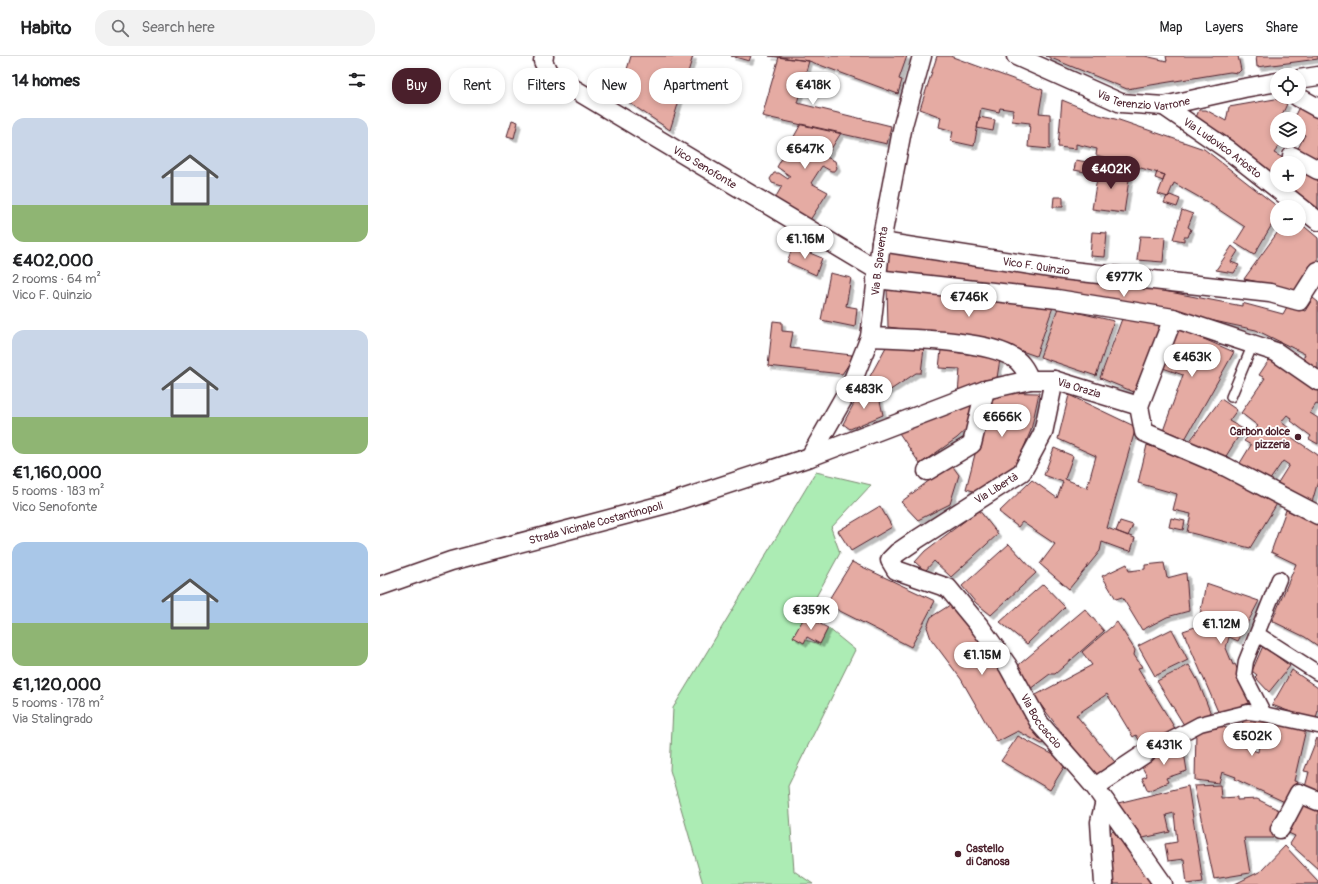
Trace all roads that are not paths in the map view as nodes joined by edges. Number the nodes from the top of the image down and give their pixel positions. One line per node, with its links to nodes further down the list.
1 (544, 56): 15 (street, Vico Senofonte)
2 (922, 56): 13 (street, Via B. Spaventa)
3 (1016, 56): 8 (street, Via Terenzio Varrone)
4 (1318, 76): 5 (street)
5 (1306, 78)
6 (1270, 83): 8 (street, Via Terenzio Varrone)
7 (1306, 101): 9 (street)
8 (1164, 106): 12 (street, Via Ludovico Ariosto)
9 (1318, 108)
10 (1306, 164): 11 (street)
11 (1318, 170)
12 (1318, 221)
13 (881, 242): 14 (street, Vico F. Quinzio); 15 (street, Via B. Spaventa)
14 (1318, 271)
15 (876, 275): 16 (street); 17 (street, Via B. Spaventa)
16 (1173, 318): 18 (street); 24 (street)
17 (870, 337): 19 (street); 25 (street, Via B. Spaventa)
18 (1253, 344): 21 (street); 23 (lane)
19 (1030, 380): 20 (street, Via Orazia); 22 (street, Via Orazia)
20 (1054, 380): 24 (street, Via Orazia); 28 (street, Via Libertà)
21 (1318, 382)
22 (985, 390): 25 (street, Via Orazia); 26 (street)
23 (1231, 397)
24 (1139, 406): 27 (street)
25 (810, 457): 30 (street, Strada Vicinale Costantinopoli)
26 (927, 471)
27 (1317, 510)
28 (890, 560): 36 (street, Via Boccaccio)
29 (1279, 580): 31 (street)
30 (380, 586)
31 (1257, 634): 32 (street); 33 (street)
32 (1318, 673)
33 (1264, 714): 34 (street); 35 (street)
34 (1318, 726)
35 (1146, 753): 36 (street)
36 (1100, 794): 39 (street); 40 (street, Via Boccaccio)
37 (1318, 801): 38 (street)
38 (1280, 829)
39 (1104, 884)
40 (1164, 884)

